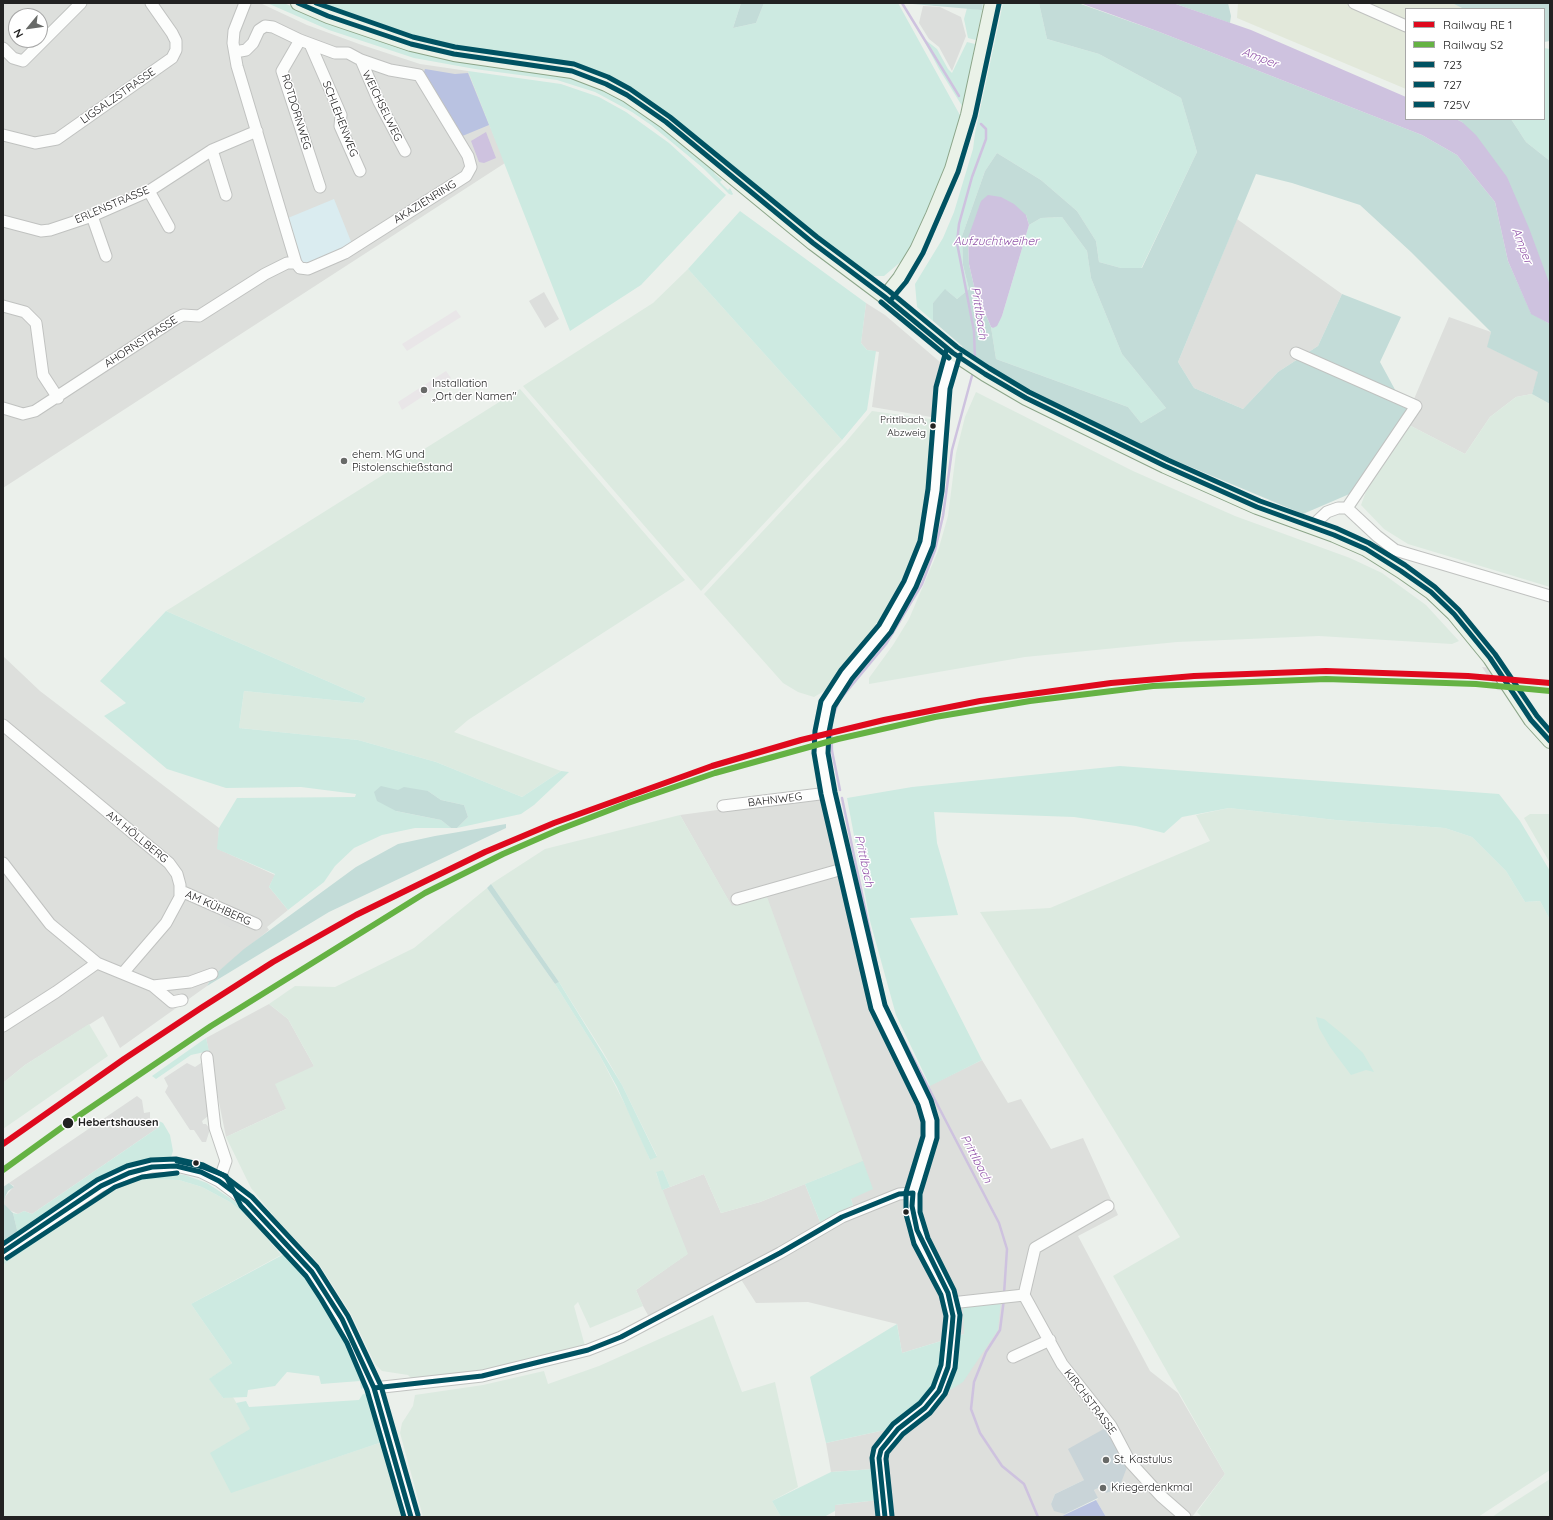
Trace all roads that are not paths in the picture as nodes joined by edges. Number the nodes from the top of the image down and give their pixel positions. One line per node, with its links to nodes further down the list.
1 (82, 3): 9 (street)
2 (151, 3): 13 (street, LIGSALZSTRASSE)
3 (245, 3): 10 (street)
4 (298, 3): 25 (main road)
5 (992, 3): 25 (main road)
6 (1354, 3): 7 (street)
7 (1405, 26)
8 (305, 42): 10 (street, AKAZIENRING); 11 (street, AKAZIENRING); 16 (street, SCHLEHENWEG); 17 (street, ROTDORNWEG)
9 (3, 48)
10 (235, 52): 12 (street)
11 (361, 60): 15 (street, WEICHSELWEG); 24 (street, AKAZIENRING)
12 (257, 131): 14 (street, ERLENSTRASSE); 24 (street)
13 (3, 135)
14 (212, 150): 18 (street, ERLENSTRASSE); 19 (street)
15 (405, 151)
16 (360, 171)
17 (320, 187)
18 (149, 191): 20 (street, ERLENSTRASSE); 22 (street)
19 (226, 195)
20 (92, 216): 21 (street, ERLENSTRASSE); 23 (street)
21 (3, 221)
22 (169, 227)
23 (106, 256)
24 (296, 263): 29 (street, AHORNSTRASSE)
25 (885, 297): 27 (main road)
26 (3, 306): 29 (street)
27 (953, 353): 32 (main road); 36 (street)
28 (1296, 353): 31 (street)
29 (58, 398): 30 (street, AHORNSTRASSE)
30 (6, 410)
31 (1347, 508): 32 (street); 33 (street)
32 (1311, 527): 35 (main road)
33 (1550, 596)
34 (3, 725): 40 (street, AM HÖLLBERG)
35 (1550, 740)
36 (827, 788): 37 (street, BAHNWEG); 39 (street)
37 (723, 806)
38 (3, 863): 43 (street)
39 (846, 868): 41 (street); 51 (street)
40 (181, 891): 42 (street, AM KÜHBERG); 44 (street)
41 (737, 899)
42 (256, 924)
43 (97, 963): 44 (street); 48 (street)
44 (124, 973): 46 (street)
45 (212, 974): 46 (street)
46 (153, 986): 47 (street)
47 (182, 1000)
48 (3, 1026)
49 (207, 1057): 50 (street)
50 (219, 1181): 53 (street); 58 (street)
51 (913, 1193): 55 (street); 58 (street)
52 (1108, 1206): 54 (street)
53 (3, 1252)
54 (1024, 1295): 55 (street); 56 (street, KIRCHSTRASSE)
55 (951, 1303): 60 (street)
56 (1050, 1340): 57 (street); 61 (street, KIRCHSTRASSE)
57 (1013, 1357)
58 (374, 1388): 59 (street)
59 (411, 1517)
60 (885, 1517)
61 (1185, 1517)

